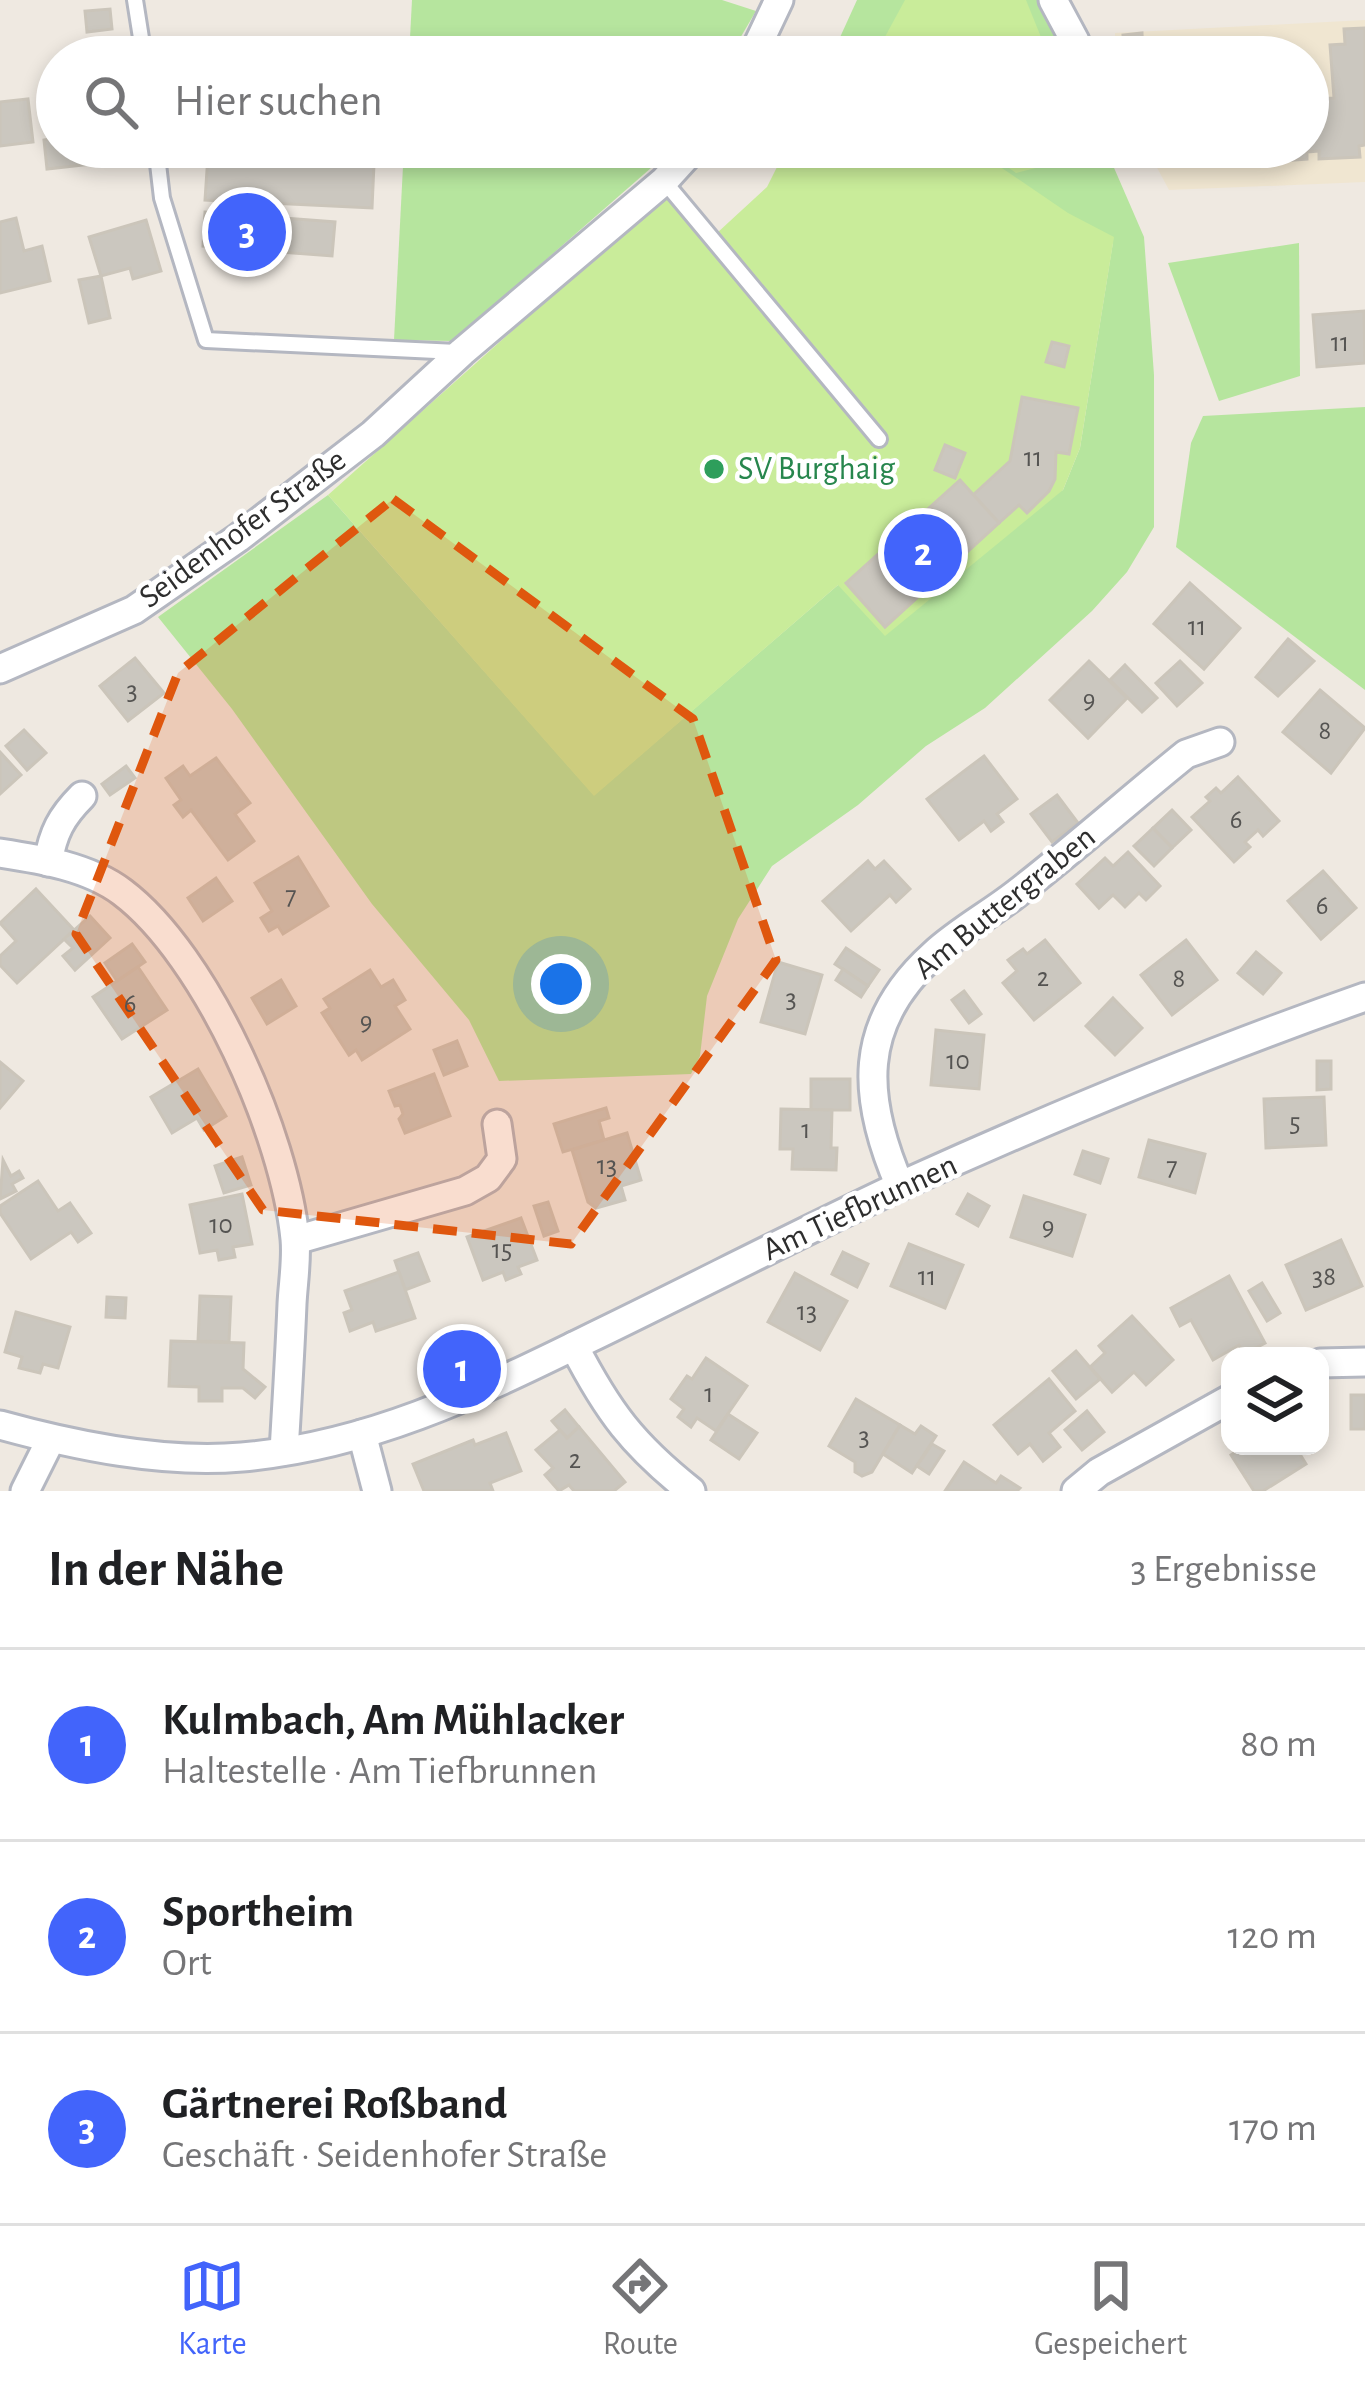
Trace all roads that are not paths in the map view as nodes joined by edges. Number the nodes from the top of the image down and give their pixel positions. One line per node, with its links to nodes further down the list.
1 (135, 0): 4 (lane)
2 (779, 0): 5 (street)
3 (1053, 0): 6 (street)
4 (141, 36)
5 (762, 36)
6 (1072, 36)
7 (158, 168): 10 (lane)
8 (676, 168): 9 (street, Seidenhofer Straße)
9 (664, 181): 10 (street, Seidenhofer Straße); 11 (lane)
10 (462, 352): 12 (street, Seidenhofer Straße)
11 (879, 440)
12 (0, 669)
13 (1220, 742): 19 (street, Am Buttergraben)
14 (82, 796): 16 (street)
15 (0, 854): 16 (street)
16 (48, 862): 20 (street)
17 (1365, 997): 19 (street, Am Tiefbrunnen)
18 (497, 1124): 20 (street)
19 (901, 1186): 21 (street, Am Tiefbrunnen)
20 (296, 1240): 28 (street)
21 (574, 1346): 26 (street, Am Tiefbrunnen); 31 (street)
22 (1365, 1362): 23 (street)
23 (1329, 1363)
24 (1221, 1404): 32 (street)
25 (0, 1425): 27 (street, Am Tiefbrunnen)
26 (362, 1435): 28 (street, Am Tiefbrunnen); 30 (street)
27 (51, 1439): 28 (street, Am Tiefbrunnen); 29 (street)
28 (284, 1451)
29 (25, 1491)
30 (377, 1491)
31 (692, 1491)
32 (1076, 1491)

